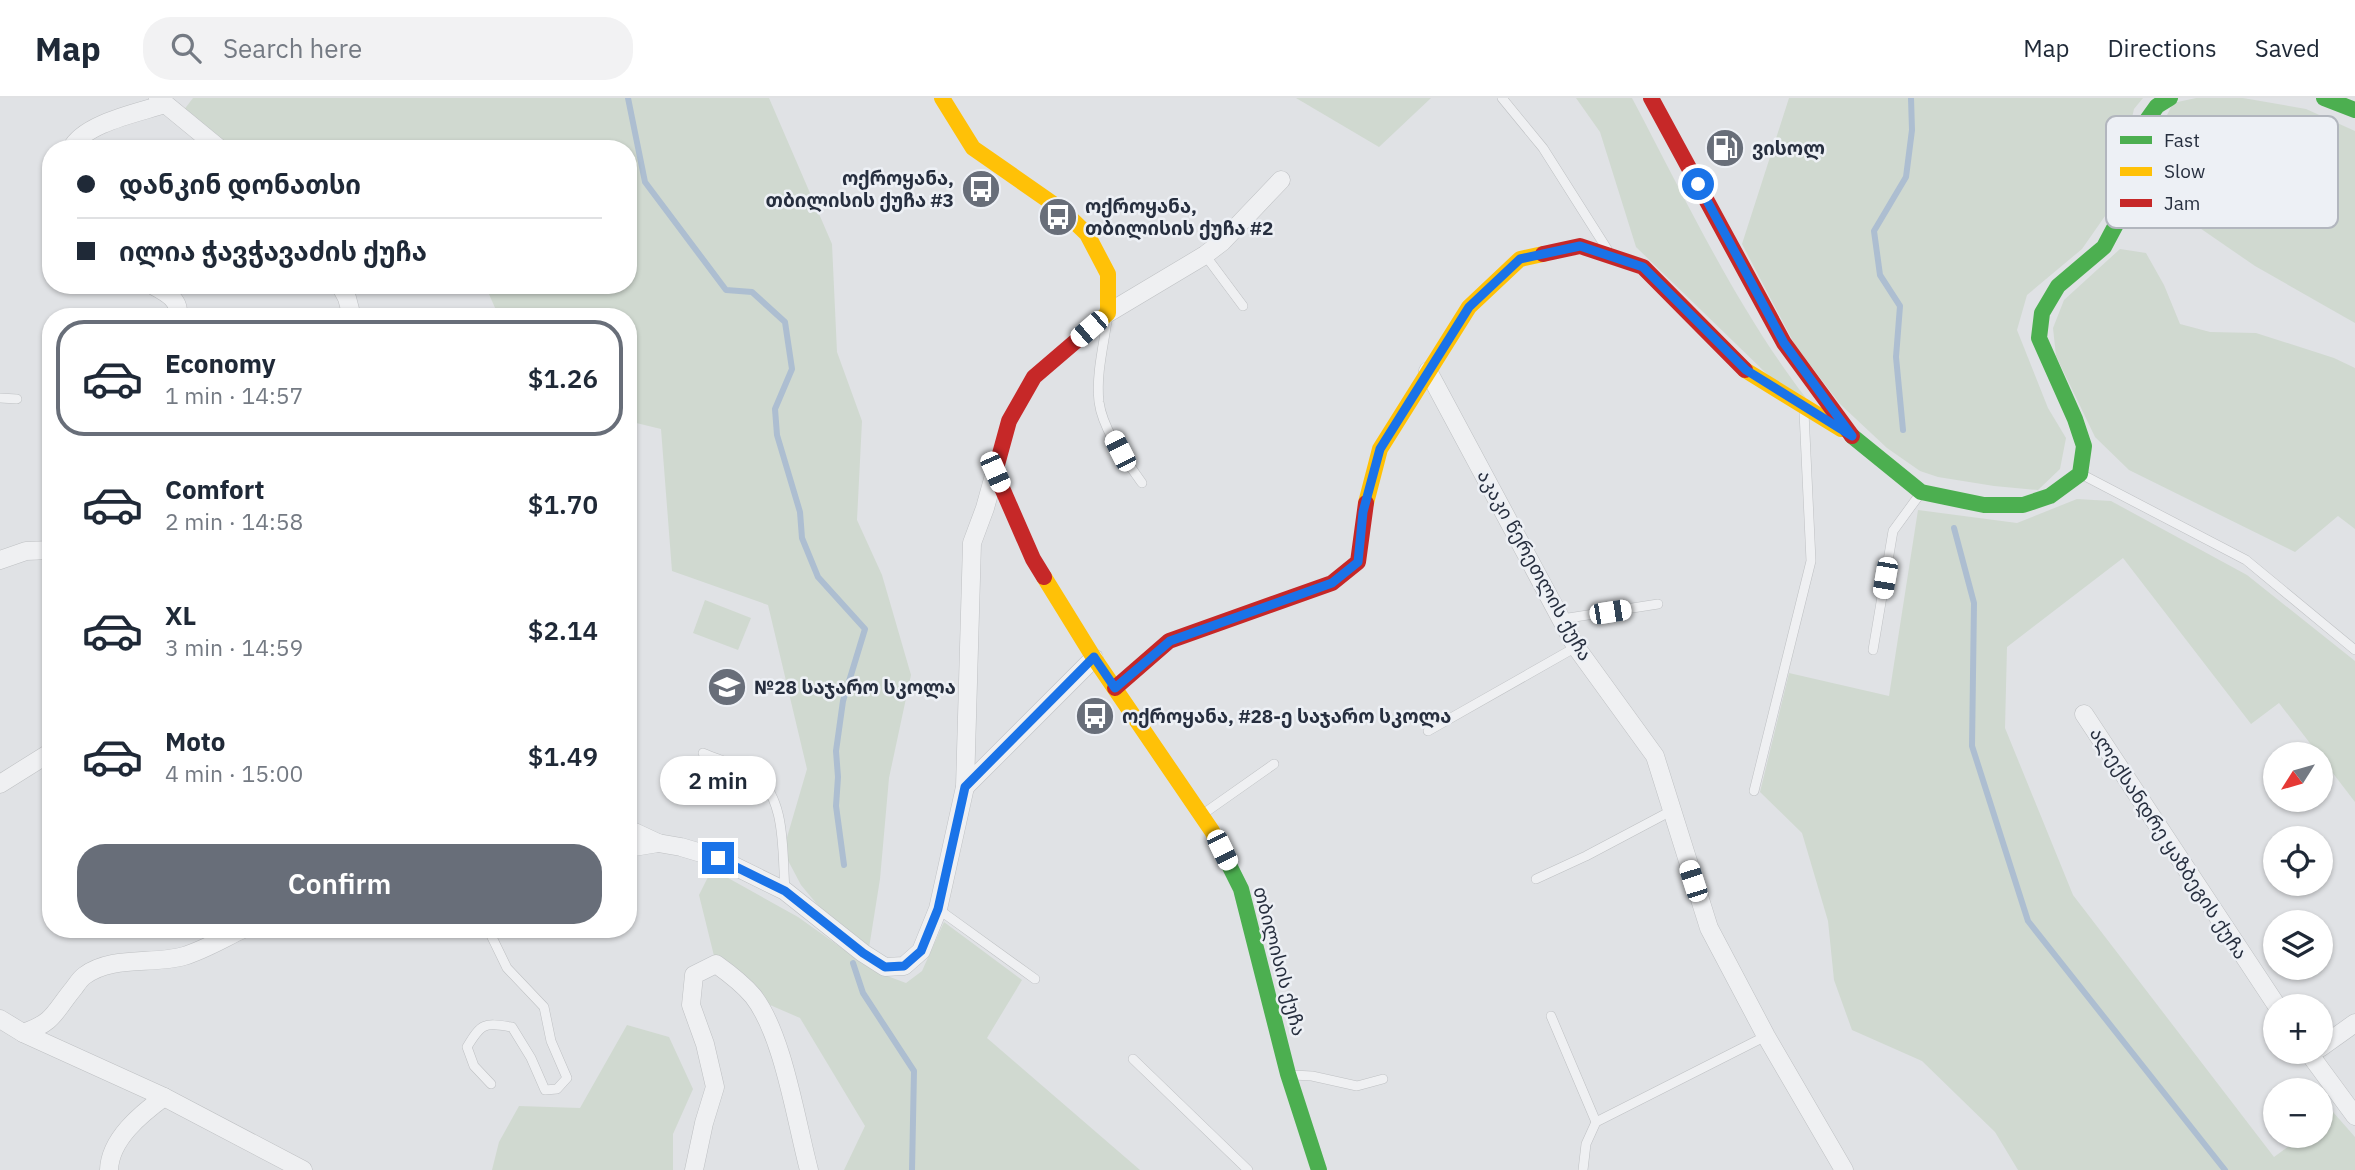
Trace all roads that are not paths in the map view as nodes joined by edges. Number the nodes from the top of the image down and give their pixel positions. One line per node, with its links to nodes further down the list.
1 (942, 98): 18 (street)
2 (1502, 98): 14 (lane)
3 (1651, 98): 23 (street)
4 (2170, 98): 8 (street)
5 (2324, 98): 7 (street)
6 (161, 101): 9 (street); 10 (street)
7 (2355, 110)
8 (2150, 116)
9 (76, 140)
10 (209, 140)
11 (1281, 180): 13 (street)
12 (2114, 228): 25 (street)
13 (1205, 255): 16 (lane); 18 (street)
14 (1611, 256): 19 (street); 22 (street)
15 (167, 294): 17 (street)
16 (1243, 306)
17 (178, 308)
18 (1108, 313): 24 (street); 26 (lane)
19 (1428, 371): 31 (street, აკაკი წერეთლის ქუჩა); 36 (street)
20 (0, 398): 21 (lane)
21 (17, 399)
22 (1804, 407): 23 (street); 44 (lane)
23 (1852, 436): 27 (street)
24 (995, 472): 35 (street, თბილისის ქუჩა); 43 (street)
25 (2080, 474): 27 (street); 34 (lane)
26 (1142, 483)
27 (1921, 492): 33 (lane)
28 (42, 550): 29 (street)
29 (0, 560)
30 (1658, 604): 31 (lane)
31 (1562, 620): 32 (street, აკაკი წერეთლის ქუჩა)
32 (1576, 647): 38 (lane); 45 (street, აკაკი წერეთლის ქუჩა)
33 (1873, 650)
34 (2355, 650)
35 (1094, 657): 36 (street, თბილისის ქუჩა); 43 (street)
36 (1115, 688): 46 (street, თბილისის ქუჩა)
37 (2084, 714): 56 (street, ალექსანდრე ყაზბეგის ქუჩა)
38 (1428, 731)
39 (702, 753): 51 (lane)
40 (42, 757): 42 (street)
41 (1274, 764): 46 (lane)
42 (0, 784)
43 (965, 787): 52 (street)
44 (1754, 791)
45 (1671, 811): 50 (lane); 61 (street, აკაკი წერეთლის ქუჩა)
46 (1202, 815): 65 (street, თბილისის ქუჩა)
47 (637, 833): 48 (street)
48 (658, 843): 49 (street); 51 (street)
49 (637, 846)
50 (1535, 879)
51 (785, 891): 52 (street)
52 (938, 909): 55 (lane)
53 (223, 938): 60 (street)
54 (492, 938): 67 (lane)
55 (1035, 979)
56 (2269, 994)
57 (1551, 1016): 70 (lane)
58 (0, 1019): 60 (street)
59 (2355, 1023): 62 (street)
60 (23, 1033): 68 (street)
61 (1766, 1036): 70 (lane); 78 (street, აკაკი წერეთლის ქუჩა)
62 (2333, 1038)
63 (1133, 1059): 75 (lane)
64 (2321, 1064): 69 (street)
65 (1288, 1074): 66 (lane); 76 (street, თბილისის ქუჩა)
66 (1383, 1079)
67 (491, 1084)
68 (164, 1097): 71 (street); 72 (street)
69 (2355, 1116)
70 (1596, 1122): 77 (lane)
71 (109, 1170)
72 (303, 1170)
73 (694, 1170): 74 (street)
74 (808, 1170)
75 (1248, 1170)
76 (1319, 1170)
77 (1583, 1170)
78 (1844, 1170)

